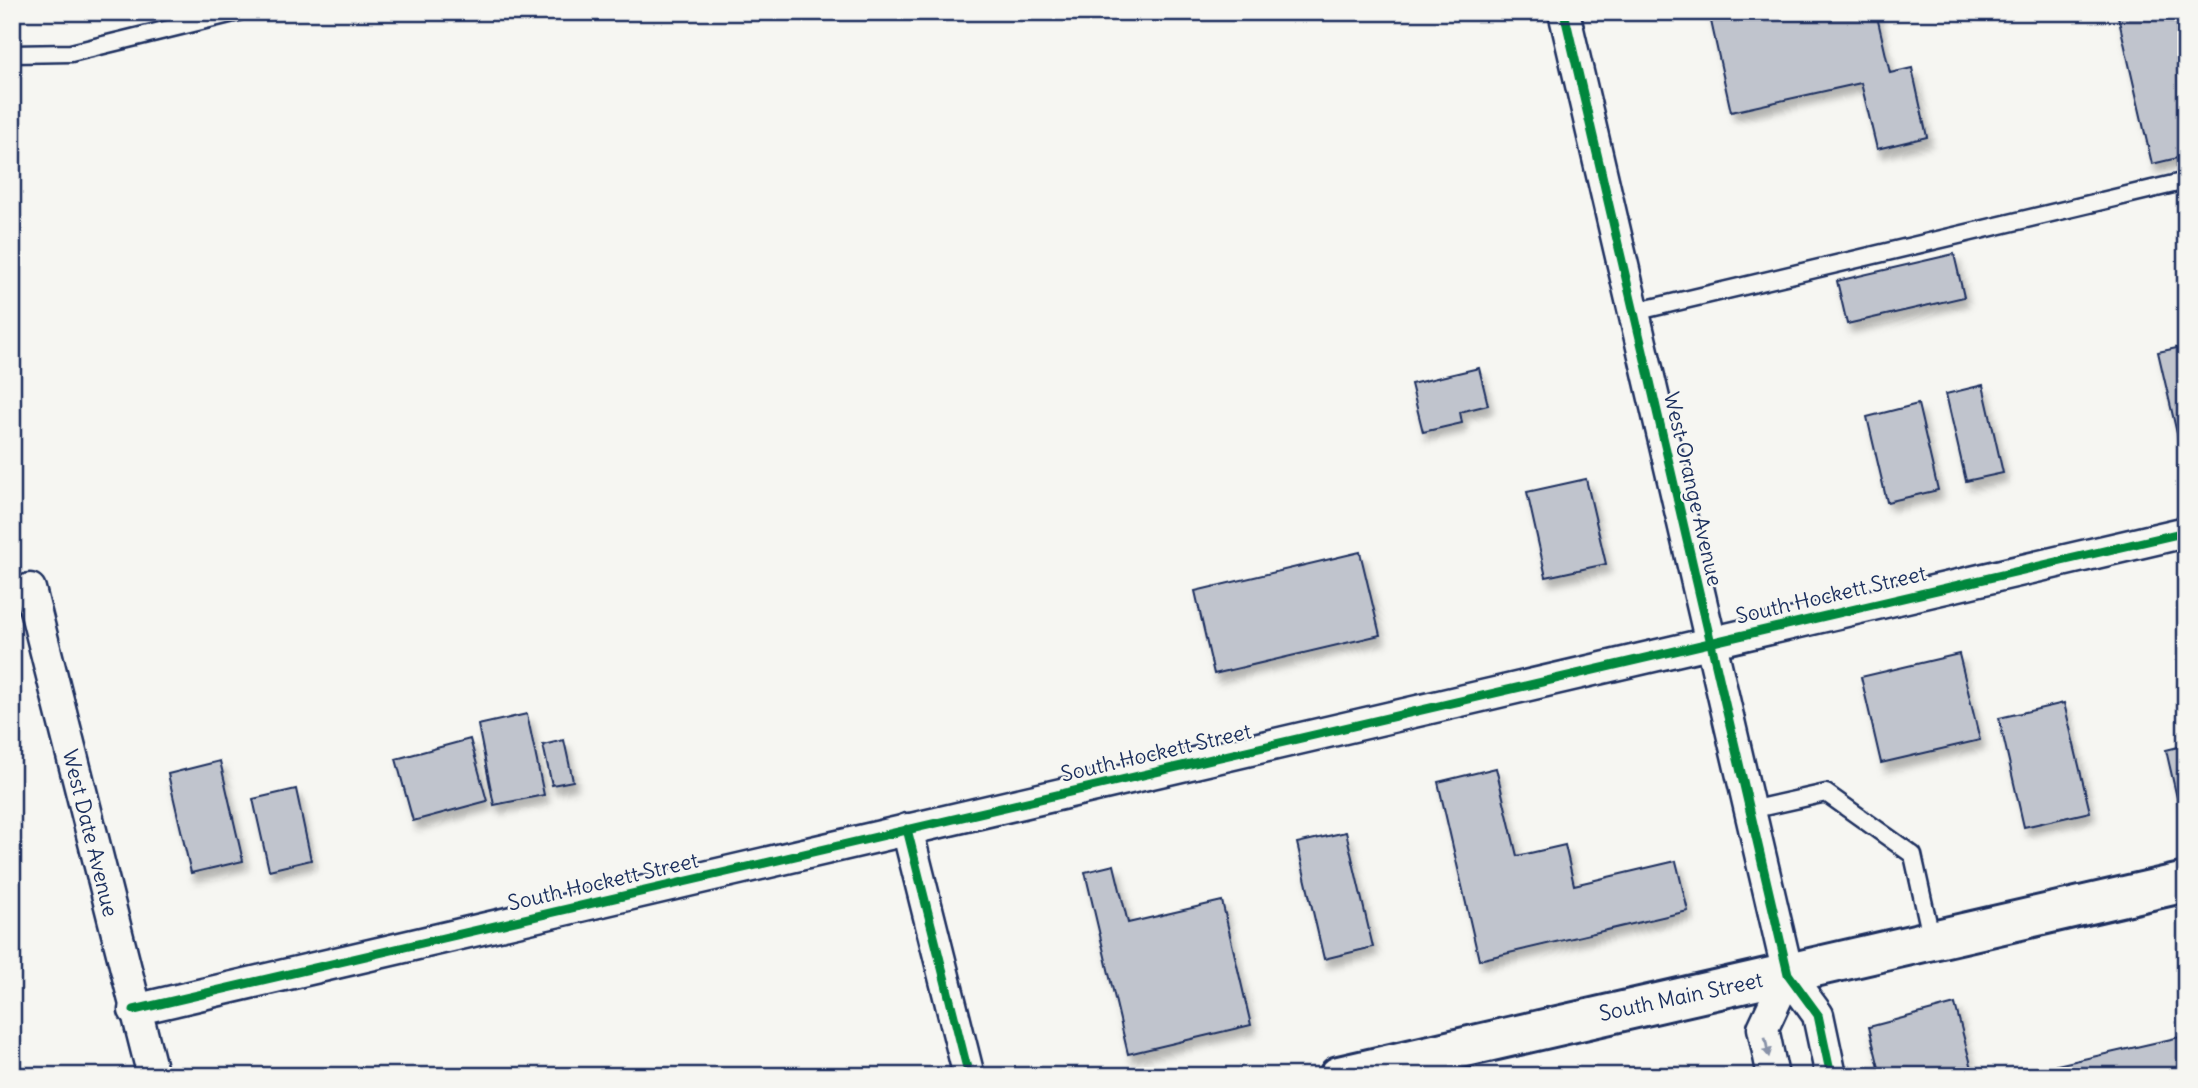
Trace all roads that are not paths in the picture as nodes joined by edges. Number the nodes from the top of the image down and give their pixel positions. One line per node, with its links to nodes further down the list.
1 (238, 12): 3 (lane)
2 (1564, 12): 5 (street, West Orange Avenue)
3 (12, 54)
4 (2186, 181): 5 (lane)
5 (1634, 312): 8 (street, West Orange Avenue)
6 (2186, 532): 8 (street, South Hockett Street)
7 (30, 589): 14 (street, West Date Avenue)
8 (1710, 641): 9 (street, West Orange Avenue); 10 (street, South Hockett Street)
9 (1750, 810): 12 (lane); 13 (street, West Orange Avenue)
10 (907, 829): 14 (street, South Hockett Street); 16 (street)
11 (2186, 881): 12 (main road, South Main Street)
12 (1932, 941): 13 (main road, South Main Street)
13 (1788, 974): 17 (main road, South Main Street); 18 (street, one-way to 18); 19 (street)
14 (134, 1010): 15 (street, West Date Avenue)
15 (153, 1076)
16 (969, 1076)
17 (1339, 1076)
18 (1773, 1076)
19 (1831, 1076)

